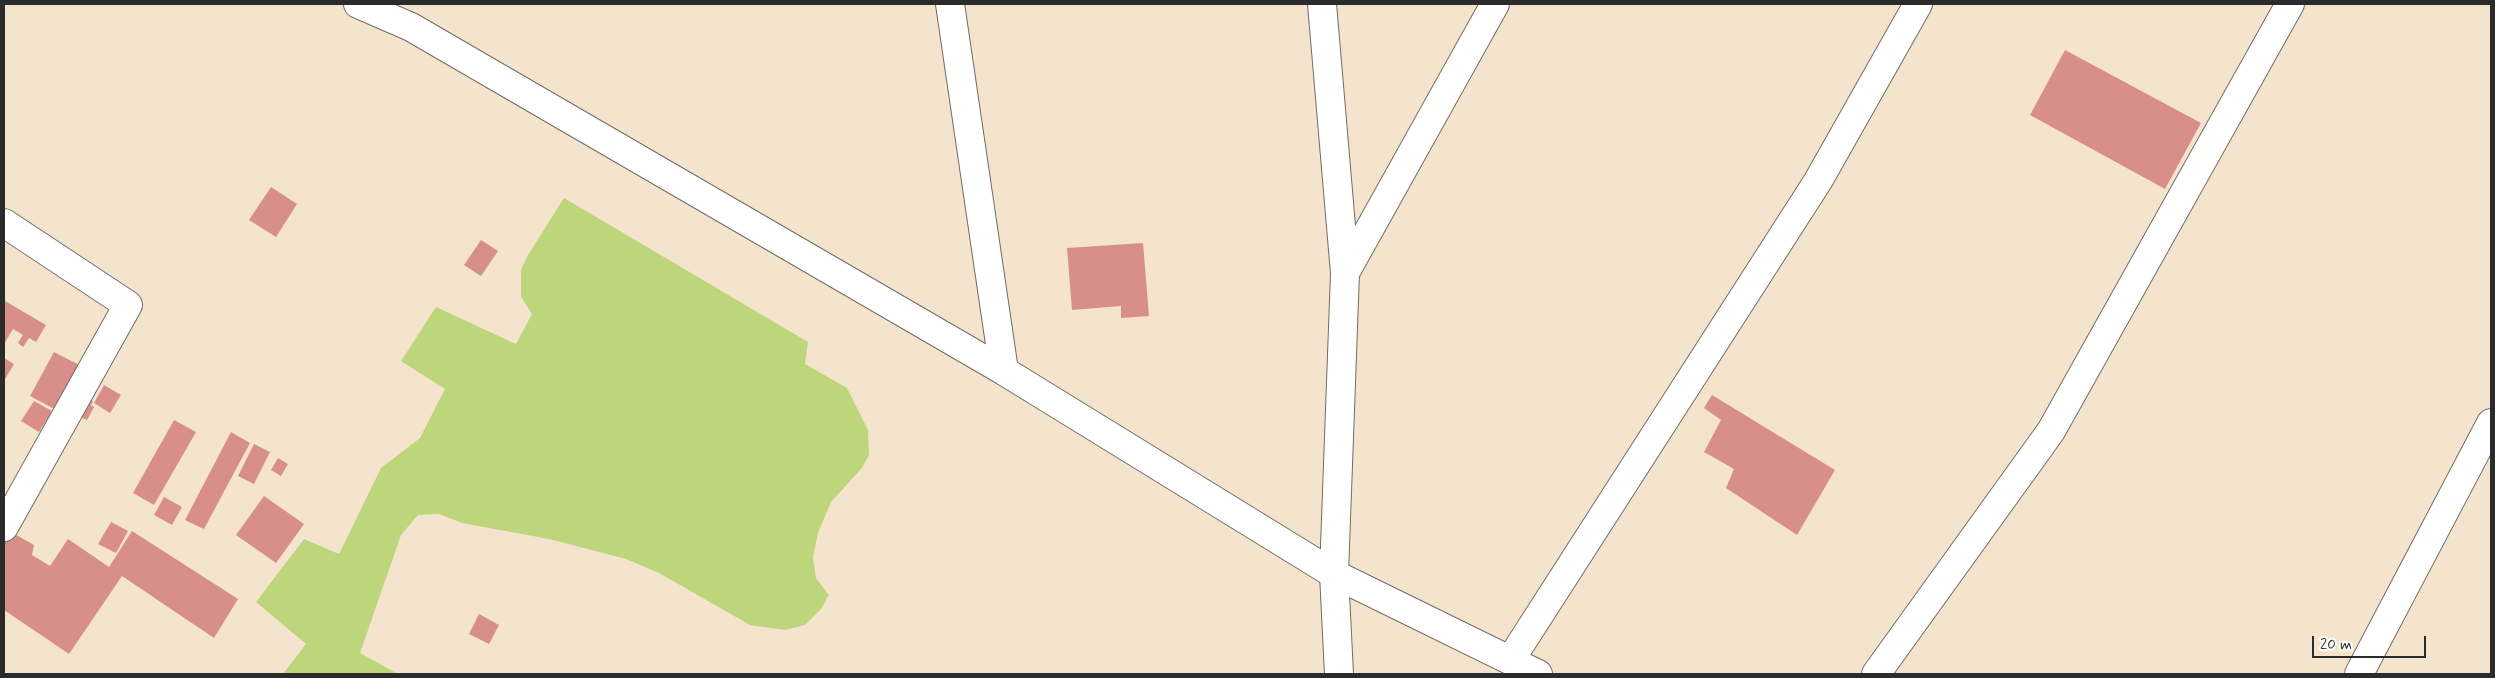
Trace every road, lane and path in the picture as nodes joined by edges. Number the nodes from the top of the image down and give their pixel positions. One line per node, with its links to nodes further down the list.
1 (358, 4): 9 (street)
2 (950, 4): 9 (street)
3 (1322, 4): 8 (street)
4 (1496, 4): 8 (street)
5 (1918, 4): 13 (street)
6 (2290, 4): 16 (street)
7 (4, 223): 11 (street)
8 (1345, 273): 12 (street)
9 (1004, 371): 12 (street)
10 (2491, 423): 17 (street)
11 (4, 527)
12 (1334, 574): 13 (street); 14 (street)
13 (1511, 659): 15 (street)
14 (1339, 674)
15 (1538, 674)
16 (1876, 674)
17 (2358, 674)

